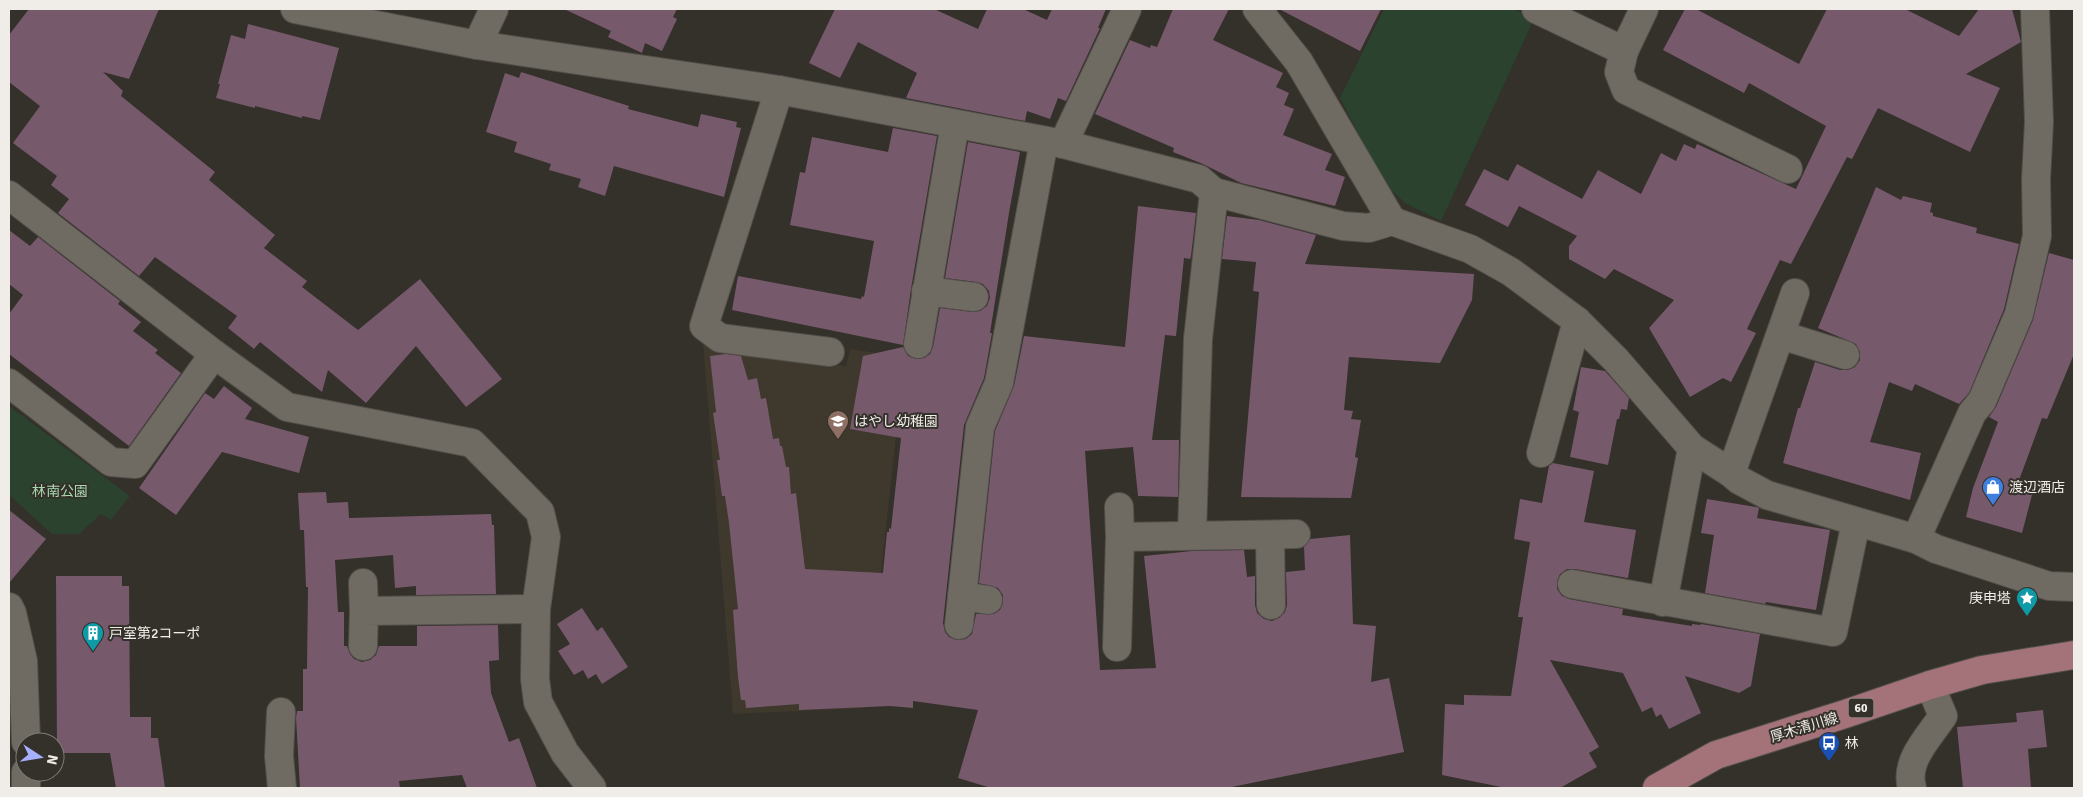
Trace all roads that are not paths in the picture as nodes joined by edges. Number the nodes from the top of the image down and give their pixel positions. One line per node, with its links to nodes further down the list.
1 (295, 9): 8 (street)
2 (494, 9): 8 (street)
3 (1126, 9): 12 (street)
4 (1257, 9): 16 (street)
5 (1536, 9): 9 (street)
6 (1644, 9): 9 (street)
7 (2035, 9): 34 (street)
8 (477, 45): 10 (street)
9 (1624, 50): 13 (street)
10 (779, 90): 11 (street); 23 (street)
11 (955, 124): 12 (street); 17 (street)
12 (1053, 143): 14 (street); 38 (street)
13 (1788, 169)
14 (1214, 192): 16 (street); 32 (street)
15 (9, 195): 24 (street)
16 (1392, 222): 20 (street)
17 (926, 291): 19 (street); 22 (street)
18 (1795, 293): 21 (street)
19 (974, 298)
20 (1578, 321): 27 (street); 28 (street)
21 (1781, 336): 25 (street); 29 (street)
22 (918, 344)
23 (830, 352)
24 (214, 354): 26 (street); 43 (street)
25 (1845, 355)
26 (9, 383)
27 (1692, 448): 29 (street); 40 (street)
28 (1541, 454)
29 (1731, 472): 31 (street)
30 (1119, 507): 33 (street)
31 (1856, 522): 34 (street); 40 (street)
32 (1192, 534): 33 (street); 41 (street)
33 (1120, 537): 47 (street)
34 (1916, 539): 37 (street)
35 (363, 583): 44 (street)
36 (1572, 584): 40 (street)
37 (2074, 587)
38 (962, 596): 39 (street); 45 (street)
39 (988, 600)
40 (1664, 602)
41 (1271, 605)
42 (9, 607): 51 (street)
43 (536, 608): 44 (street); 53 (street)
44 (364, 612): 46 (street)
45 (959, 625)
46 (363, 646)
47 (1116, 647)
48 (2074, 655): 49 (main road, 厚木清川線 / 60)
49 (1930, 685): 54 (main road, 厚木清川線 / 60); 55 (street)
50 (282, 712): 52 (street)
51 (26, 732)
52 (282, 788)
53 (592, 788)
54 (1657, 788)
55 (1912, 788)

